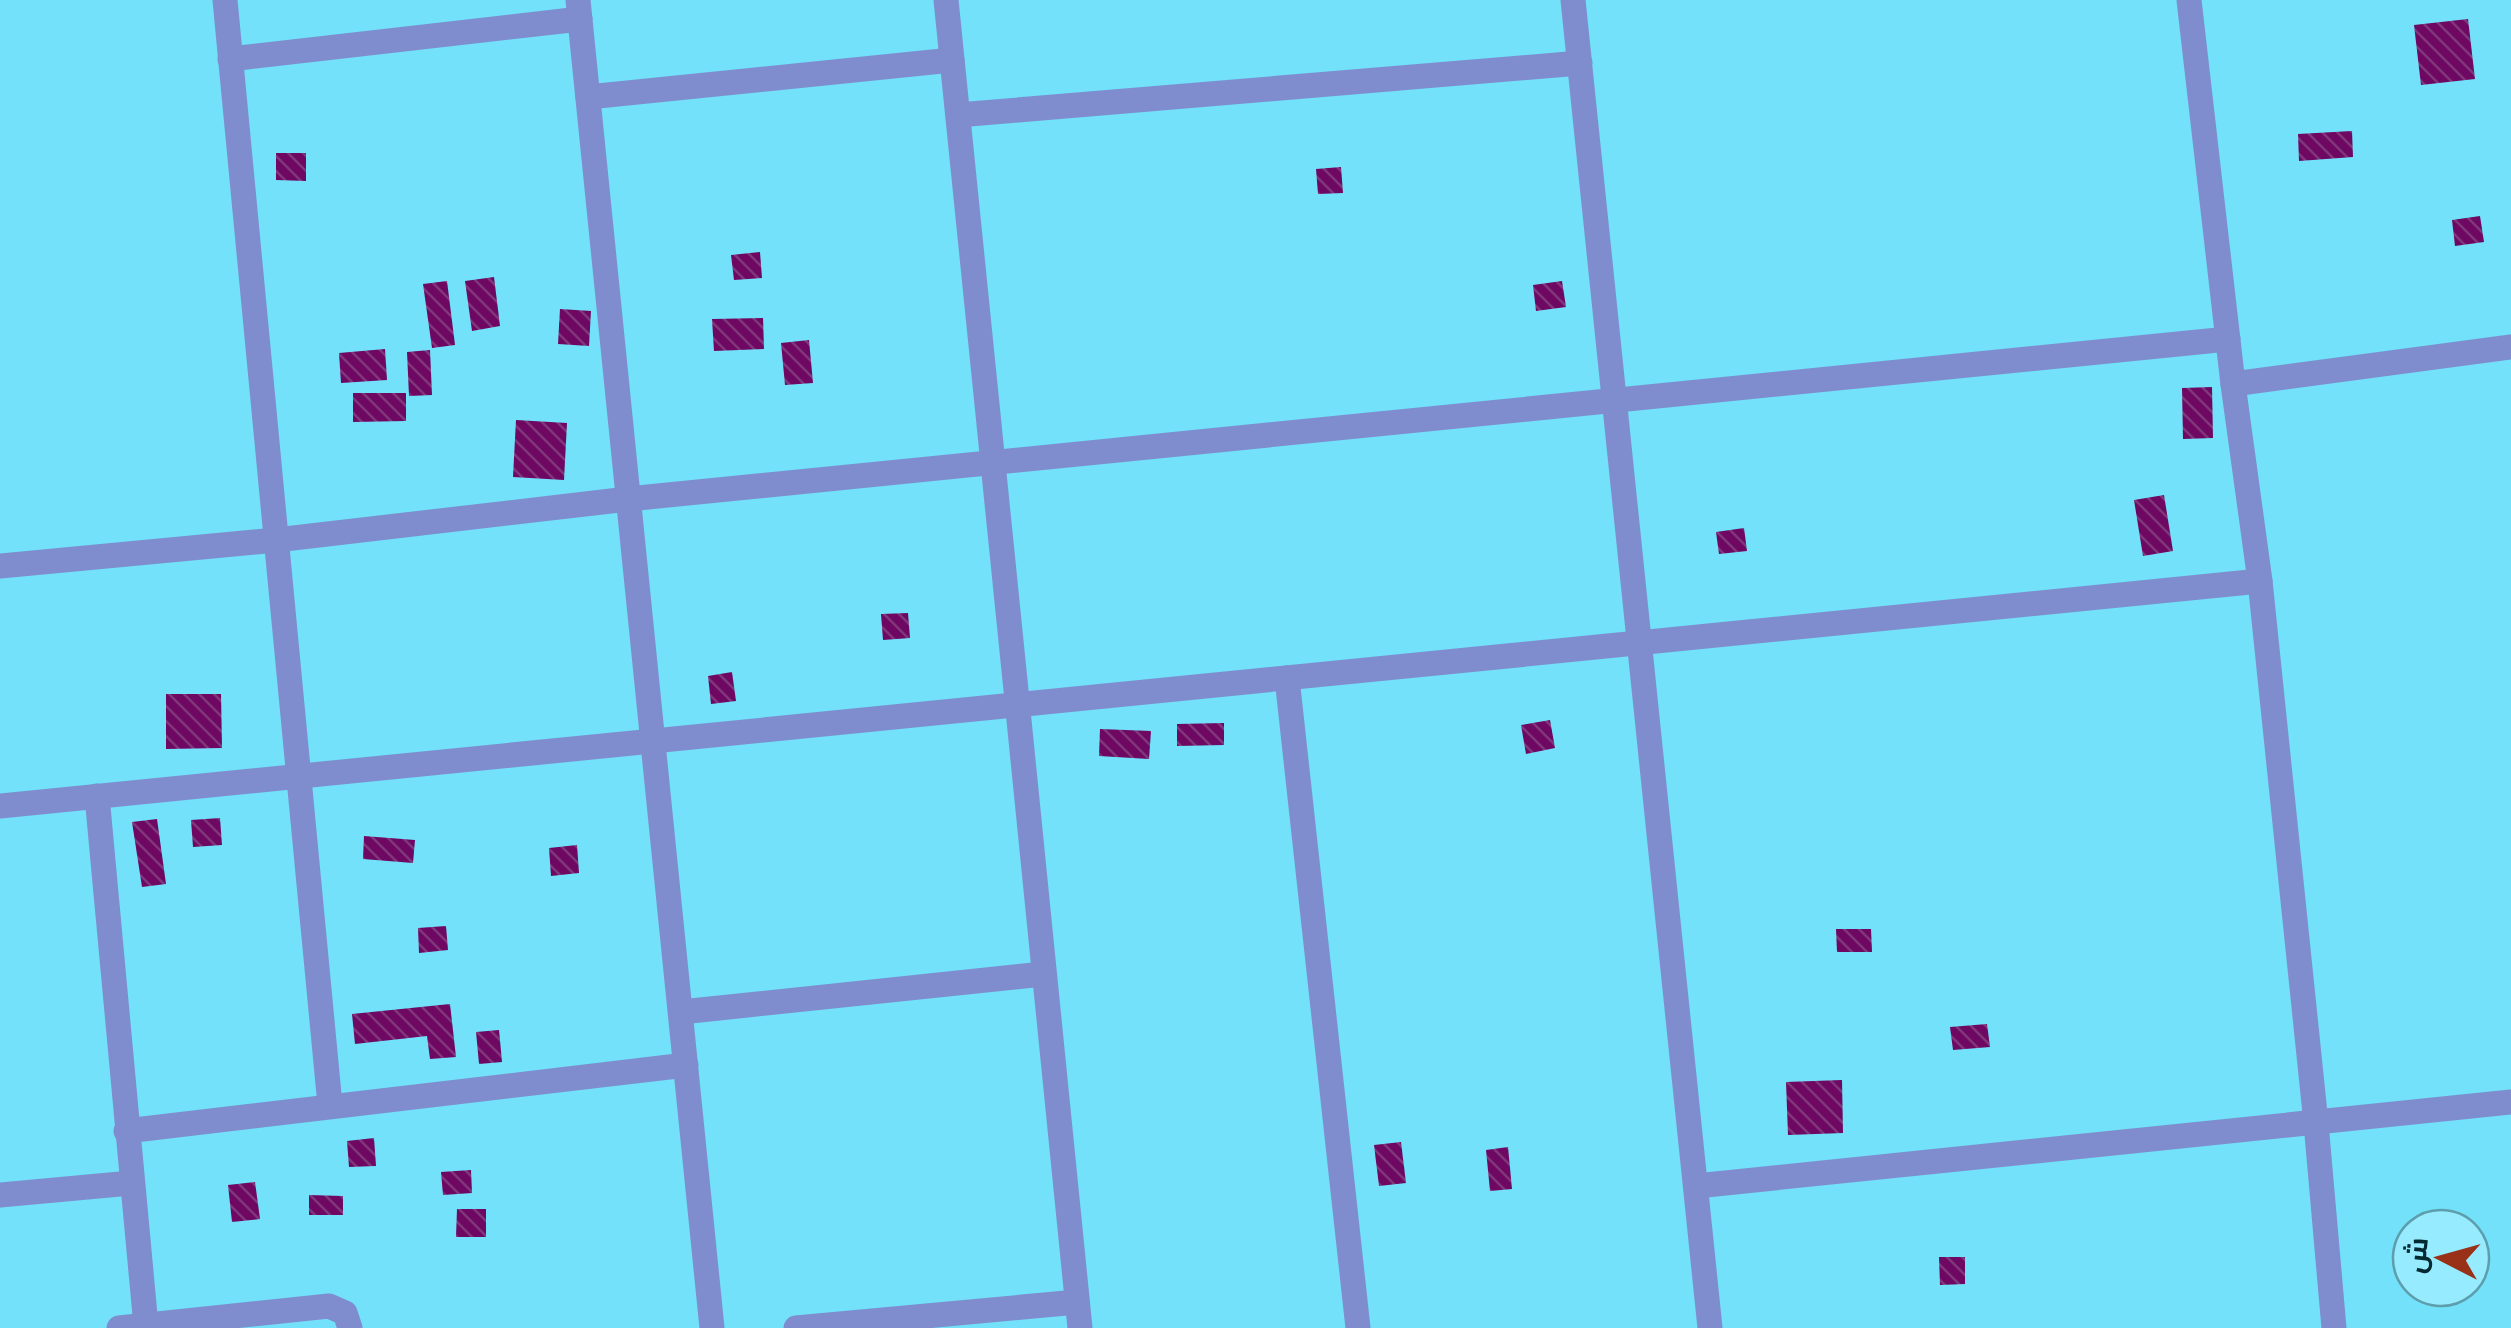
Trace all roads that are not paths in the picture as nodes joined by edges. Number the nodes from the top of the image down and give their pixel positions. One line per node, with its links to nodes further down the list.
1 (225, 0): 6 (street)
2 (946, 0): 7 (street)
3 (1573, 0): 8 (street)
4 (2189, 0): 11 (street)
5 (579, 9): 6 (street); 9 (street)
6 (230, 59): 17 (street)
7 (952, 60): 9 (street); 10 (street)
8 (1580, 63): 10 (street); 14 (street)
9 (588, 97): 16 (street)
10 (958, 115): 15 (street)
11 (2228, 338): 13 (street); 14 (street)
12 (2511, 347): 13 (street)
13 (2233, 384): 19 (street)
14 (1613, 400): 15 (street); 20 (street)
15 (993, 462): 16 (street); 22 (street)
16 (628, 499): 17 (street); 23 (street)
17 (276, 540): 18 (street); 24 (street)
18 (0, 566)
19 (2260, 581): 20 (street); 32 (street)
20 (1642, 643): 21 (street); 35 (street)
21 (1287, 678): 22 (street); 43 (street)
22 (1020, 704): 23 (street); 27 (street)
23 (655, 740): 24 (street); 28 (street)
24 (298, 776): 25 (street); 31 (street)
25 (97, 796): 26 (street); 33 (street)
26 (0, 806)
27 (1042, 974): 28 (street); 37 (street)
28 (680, 1012): 29 (street)
29 (686, 1065): 31 (street); 41 (street)
30 (2511, 1102): 32 (street)
31 (330, 1105): 33 (street)
32 (2316, 1123): 35 (street); 45 (street)
33 (126, 1132): 34 (street)
34 (131, 1182): 36 (street); 38 (street)
35 (1696, 1186): 44 (street)
36 (0, 1194)
37 (1078, 1315): 42 (street)
38 (146, 1326): 39 (street); 40 (street)
39 (118, 1328)
40 (350, 1328)
41 (712, 1328)
42 (796, 1328)
43 (1358, 1328)
44 (1710, 1328)
45 (2334, 1328)

